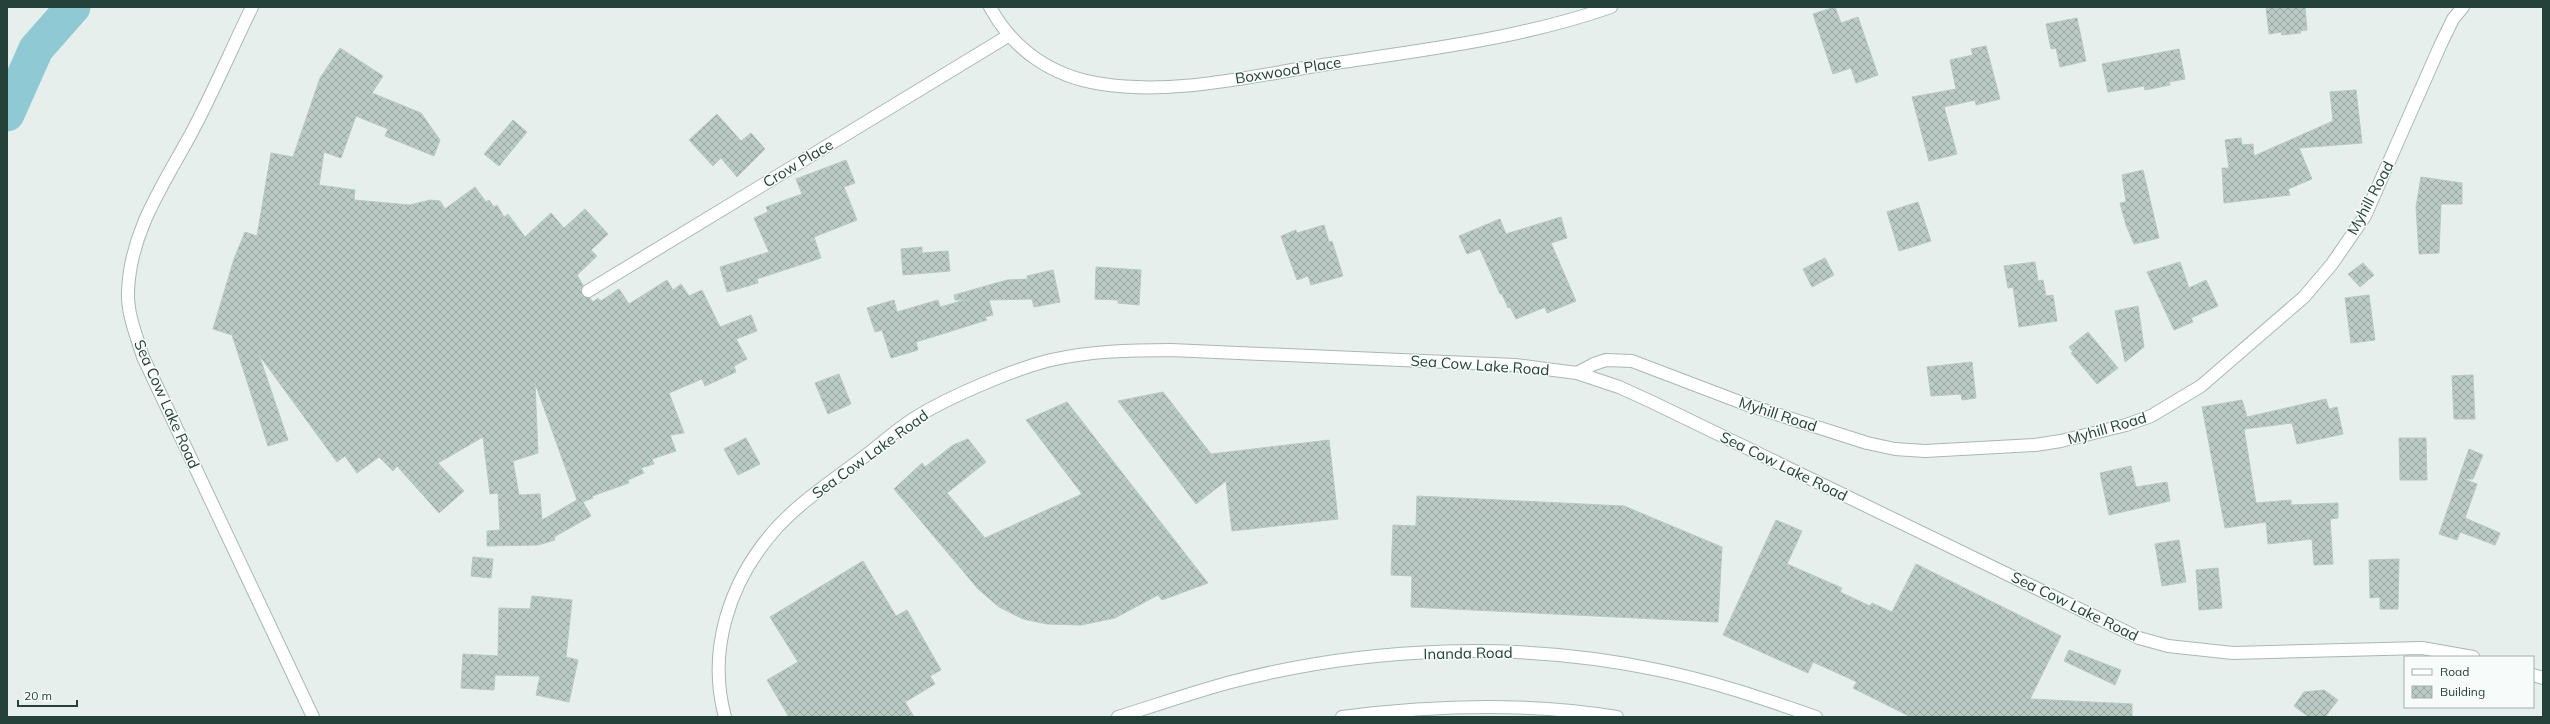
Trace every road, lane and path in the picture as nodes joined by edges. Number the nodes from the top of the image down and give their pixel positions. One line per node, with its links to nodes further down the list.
1 (252, 7): 9 (street, Sea Cow Lake Road)
2 (990, 7): 5 (street, Boxwood Place)
3 (1611, 7): 5 (street, Boxwood Place)
4 (2464, 7): 7 (street, Myhill Road)
5 (1008, 36): 6 (street, Crow Place)
6 (588, 291)
7 (1577, 373): 8 (street, Sea Cow Lake Road); 10 (street, Sea Cow Lake Road)
8 (2467, 656)
9 (313, 717)
10 (726, 717)
11 (1118, 717): 14 (street, Inanda Road)
12 (1342, 717): 13 (street)
13 (1617, 717)
14 (1816, 717)

